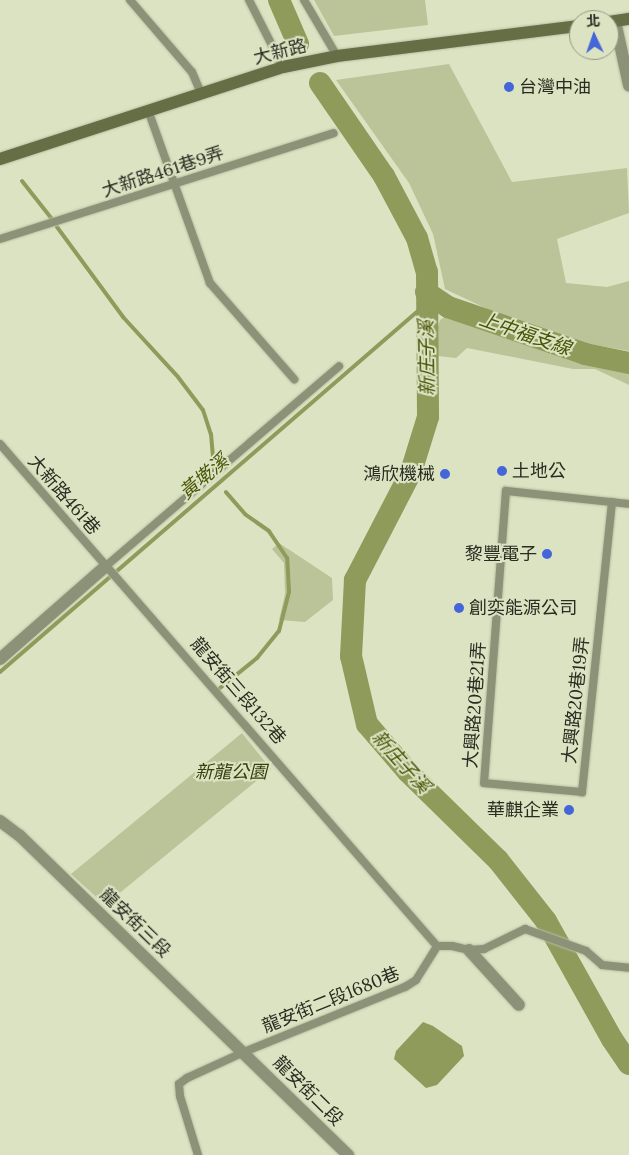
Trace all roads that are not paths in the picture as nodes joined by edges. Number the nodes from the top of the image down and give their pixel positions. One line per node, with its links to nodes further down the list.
1 (130, 0): 9 (lane)
2 (249, 0): 7 (lane)
3 (304, 0): 6 (lane)
4 (569, 27): 6 (main road, 大新路)
5 (619, 47): 8 (street)
6 (333, 57): 7 (main road, 大新路)
7 (286, 67): 9 (main road, 大新路)
8 (629, 85)
9 (200, 93): 10 (main road, 大新路)
10 (148, 110): 12 (main road, 大新路); 13 (lane)
11 (334, 133): 13 (lane, 大新路461巷9弄)
12 (0, 159)
13 (176, 184): 14 (lane, 大新路461巷9弄); 16 (lane)
14 (0, 239)
15 (338, 366): 20 (lane)
16 (294, 379)
17 (0, 444): 20 (lane, 大新路461巷)
18 (612, 502): 19 (lane); 22 (lane, 大興路20巷19弄); 22 (lane, 大興路20巷21弄)
19 (629, 504)
20 (106, 566): 21 (street); 24 (lane, 龍安街三段132巷)
21 (0, 659)
22 (533, 788)
23 (0, 821): 28 (street, 龍安街三段)
24 (437, 946): 25 (lane); 28 (lane, 龍安街二段1680巷)
25 (469, 950): 26 (lane); 27 (street)
26 (629, 968)
27 (519, 1005)
28 (244, 1052): 29 (lane, 龍安街二段1680巷); 30 (street, 龍安街二段)
29 (198, 1155)
30 (348, 1155)

